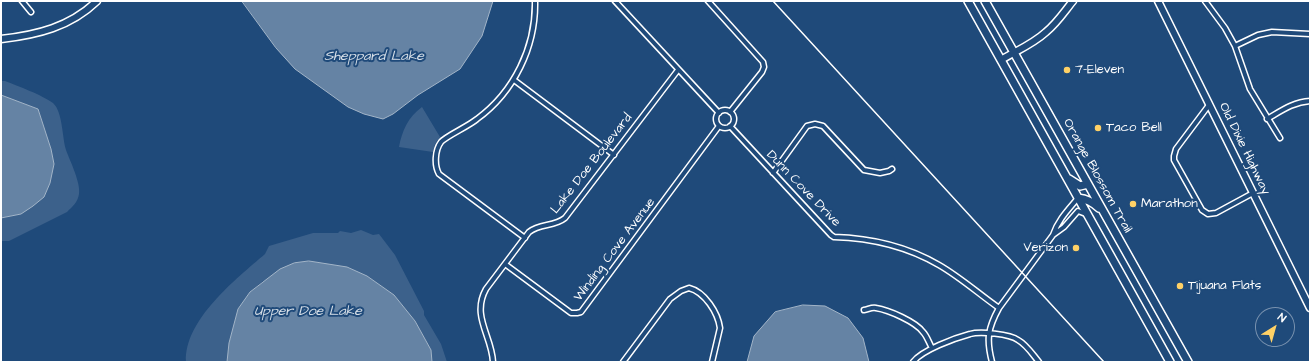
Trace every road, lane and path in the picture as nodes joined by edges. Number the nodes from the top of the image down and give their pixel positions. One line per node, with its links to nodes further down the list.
1 (22, 1): 11 (street)
2 (97, 1): 13 (street)
3 (535, 1): 18 (street)
4 (615, 1): 17 (street)
5 (708, 1): 21 (street)
6 (968, 1): 16 (main road, Orange Blossom Trail)
7 (985, 1): 15 (main road, Orange Blossom Trail)
8 (1073, 1): 15 (street)
9 (1158, 1): 20 (street, Old Dixie Highway)
10 (1205, 1): 14 (street)
11 (31, 12)
12 (1310, 34): 14 (street)
13 (1, 39)
14 (1234, 46): 23 (street)
15 (1014, 52): 16 (street); 31 (main road, Orange Blossom Trail)
16 (1001, 60): 30 (main road, Orange Blossom Trail)
17 (678, 70): 22 (street); 27 (street, Lake Doe Boulevard)
18 (514, 80): 27 (street); 37 (street)
19 (1310, 101): 23 (street)
20 (1209, 105): 32 (street, Old Dixie Highway); 32 (street)
21 (730, 112): 22 (street); 25 (street)
22 (719, 113): 24 (street)
23 (1267, 119): 26 (street)
24 (720, 126): 25 (street); 38 (street, Winding Cove Avenue)
25 (730, 126): 29 (street, Dunn Cove Drive)
26 (1280, 138)
27 (614, 155): 37 (street, Lake Doe Boulevard)
28 (892, 169): 29 (street)
29 (772, 173): 39 (street, Dunn Cove Drive)
30 (1066, 176): 31 (main road); 33 (main road, Orange Blossom Trail)
31 (1088, 184): 34 (main road, Orange Blossom Trail)
32 (1253, 193): 40 (street, Old Dixie Highway)
33 (1078, 198): 34 (main road); 35 (main road, Orange Blossom Trail); 36 (street)
34 (1102, 210): 51 (main road, Orange Blossom Trail)
35 (1088, 215): 36 (street); 50 (main road, Orange Blossom Trail)
36 (1053, 235): 39 (street)
37 (525, 238): 38 (street, Lake Doe Boulevard)
38 (504, 264): 44 (street, Lake Doe Boulevard)
39 (999, 308): 42 (street)
40 (1310, 308)
41 (864, 310): 43 (street)
42 (988, 333): 43 (street); 48 (street); 49 (street)
43 (932, 348): 47 (street)
44 (493, 362)
45 (623, 362): 46 (street)
46 (712, 362)
47 (913, 362)
48 (992, 362)
49 (1040, 362)
50 (1170, 362)
51 (1188, 362)

